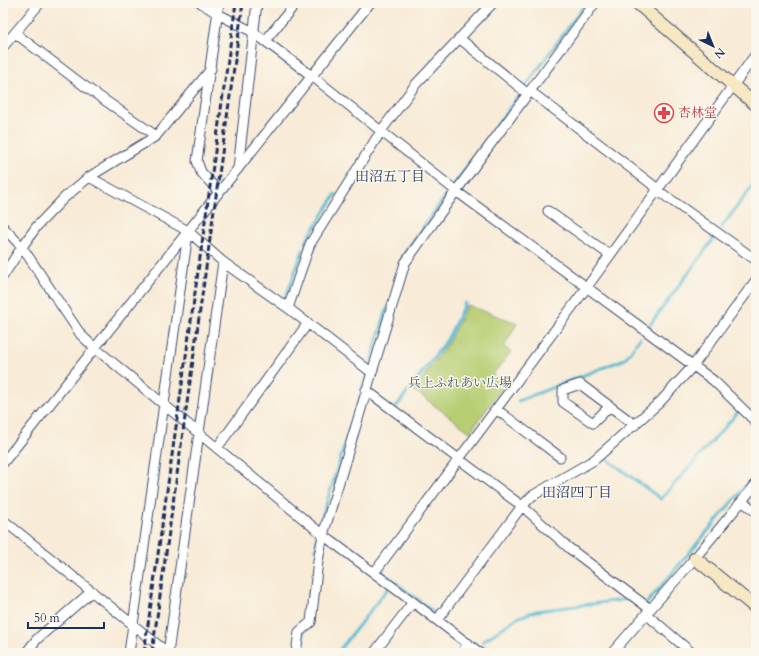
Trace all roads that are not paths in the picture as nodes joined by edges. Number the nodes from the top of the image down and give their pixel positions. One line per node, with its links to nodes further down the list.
1 (40, 3): 13 (street)
2 (201, 3): 11 (street)
3 (219, 3): 11 (street)
4 (257, 3): 12 (street)
5 (296, 3): 15 (street)
6 (358, 3): 10 (street)
7 (493, 3): 14 (street)
8 (595, 3): 21 (street)
9 (637, 3): 20 (street)
10 (368, 6): 19 (street)
11 (218, 14): 12 (street); 18 (street)
12 (253, 32): 15 (street); 25 (street)
13 (15, 33): 16 (street); 24 (street)
14 (459, 38): 21 (street); 23 (street)
15 (265, 41): 19 (street)
16 (3, 47)
17 (756, 54): 20 (street)
18 (211, 69): 24 (street); 29 (street)
19 (312, 76): 23 (street); 25 (street)
20 (733, 86): 22 (street); 28 (street)
21 (529, 92): 27 (street); 28 (street)
22 (756, 105)
23 (381, 131): 27 (street); 40 (street)
24 (156, 136): 26 (street)
25 (238, 169): 29 (street)
26 (89, 177): 32 (street); 33 (street)
27 (452, 188): 39 (street); 44 (street)
28 (658, 189): 34 (street); 35 (street)
29 (219, 192): 32 (street)
30 (548, 211): 34 (street)
31 (3, 228): 33 (street)
32 (188, 231): 36 (street); 42 (street); 46 (street)
33 (22, 247): 37 (street); 42 (street)
34 (610, 255): 39 (street)
35 (756, 260)
36 (223, 262): 40 (street); 51 (street)
37 (3, 276)
38 (756, 280): 43 (street)
39 (587, 287): 43 (street); 48 (street)
40 (288, 308): 41 (street)
41 (308, 324): 44 (street); 52 (street)
42 (95, 348): 46 (street); 55 (street)
43 (693, 366): 49 (street); 50 (street)
44 (371, 372): 45 (street)
45 (366, 390): 54 (street); 61 (street)
46 (164, 405): 51 (street); 69 (street)
47 (610, 406): 47 (street); 50 (street)
48 (496, 409): 53 (street); 54 (street)
49 (756, 422)
50 (635, 425): 58 (street)
51 (199, 433): 52 (street); 74 (street)
52 (217, 448): 61 (street)
53 (560, 457)
54 (459, 459): 58 (street); 63 (street)
55 (3, 462)
56 (756, 484): 57 (street)
57 (742, 501): 59 (street); 62 (street)
58 (522, 506): 67 (street); 68 (street)
59 (756, 512)
60 (3, 520): 64 (street)
61 (319, 532): 63 (street); 75 (street)
62 (695, 558): 66 (street); 67 (street)
63 (374, 573): 65 (street)
64 (92, 591): 69 (street); 72 (street)
65 (413, 602): 68 (street); 76 (street)
66 (756, 608)
67 (646, 609): 71 (street); 79 (street)
68 (437, 620): 70 (street)
69 (132, 625): 73 (street); 74 (street)
70 (468, 643): 77 (street); 78 (street)
71 (689, 652)
72 (26, 653)
73 (129, 653)
74 (168, 653)
75 (296, 653)
76 (374, 653)
77 (462, 653)
78 (480, 653)
79 (612, 653)

